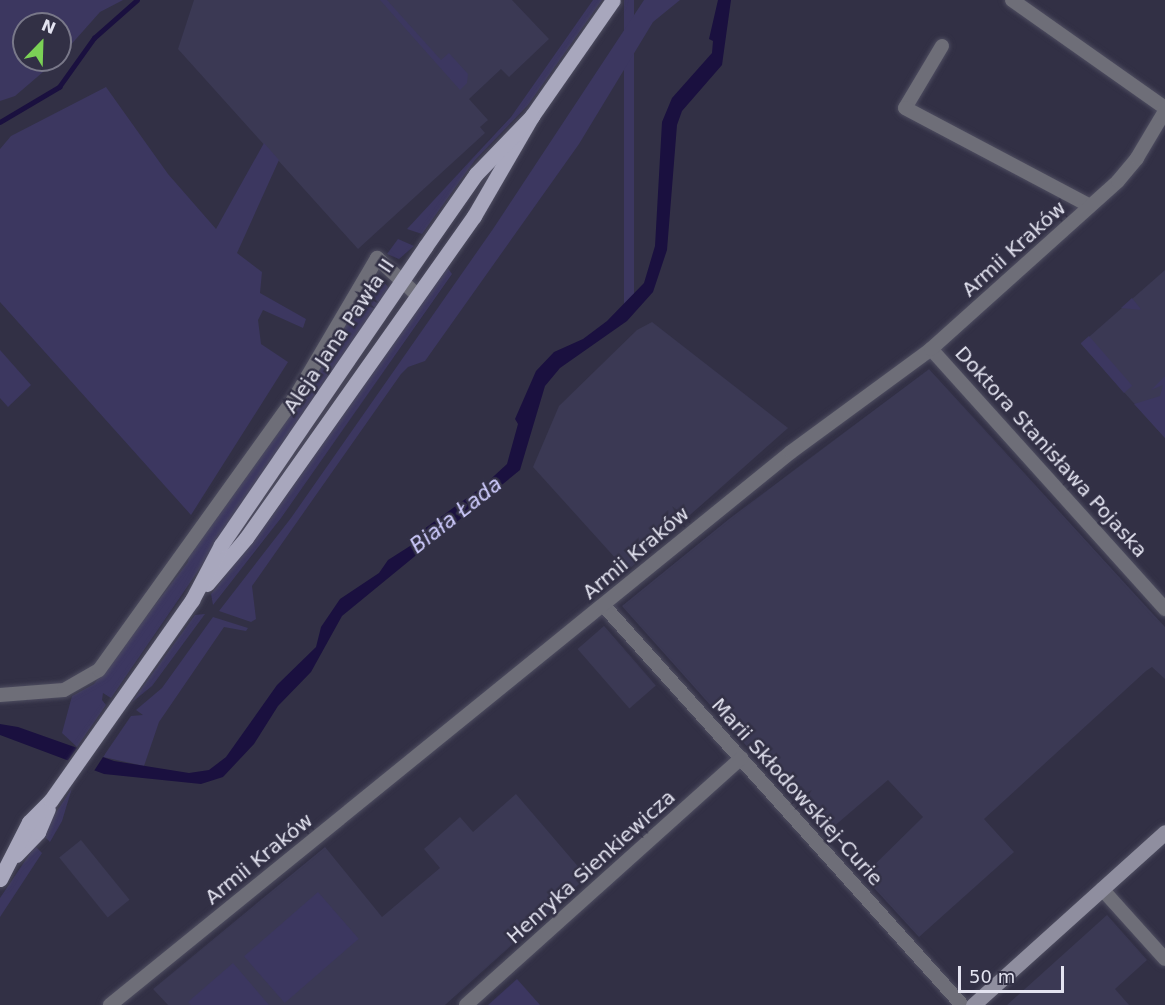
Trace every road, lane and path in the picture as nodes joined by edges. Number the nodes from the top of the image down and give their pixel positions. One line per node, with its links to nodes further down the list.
1 (613, 0): 5 (main road, Aleja Jana Pawła II)
2 (1012, 0): 4 (street)
3 (942, 46): 6 (street)
4 (1165, 109): 6 (street, Armii Kraków)
5 (532, 116): 7 (main road, Aleja Jana Pawła II); 8 (main road, Aleja Jana Pawła II)
6 (1090, 206): 9 (street, Armii Kraków)
7 (402, 281): 8 (street); 10 (main road, Aleja Jana Pawła II); 13 (street)
8 (416, 294): 10 (main road, Aleja Jana Pawła II)
9 (931, 349): 11 (street, Armii Kraków); 12 (street, Doktora Stanisława Pojaska)
10 (198, 592): 16 (main road, Aleja Jana Pawła II)
11 (604, 606): 14 (street, Marii Skłodowskiej-Curie); 19 (street, Armii Kraków)
12 (1165, 609)
13 (0, 695)
14 (741, 758): 20 (street, Henryka Sienkiewicza); 21 (street, Marii Skłodowskiej-Curie)
15 (1165, 832): 17 (street)
16 (0, 879)
17 (1102, 889): 18 (street); 22 (street)
18 (1165, 959)
19 (110, 1005)
20 (466, 1005)
21 (962, 1005)
22 (973, 1005)

